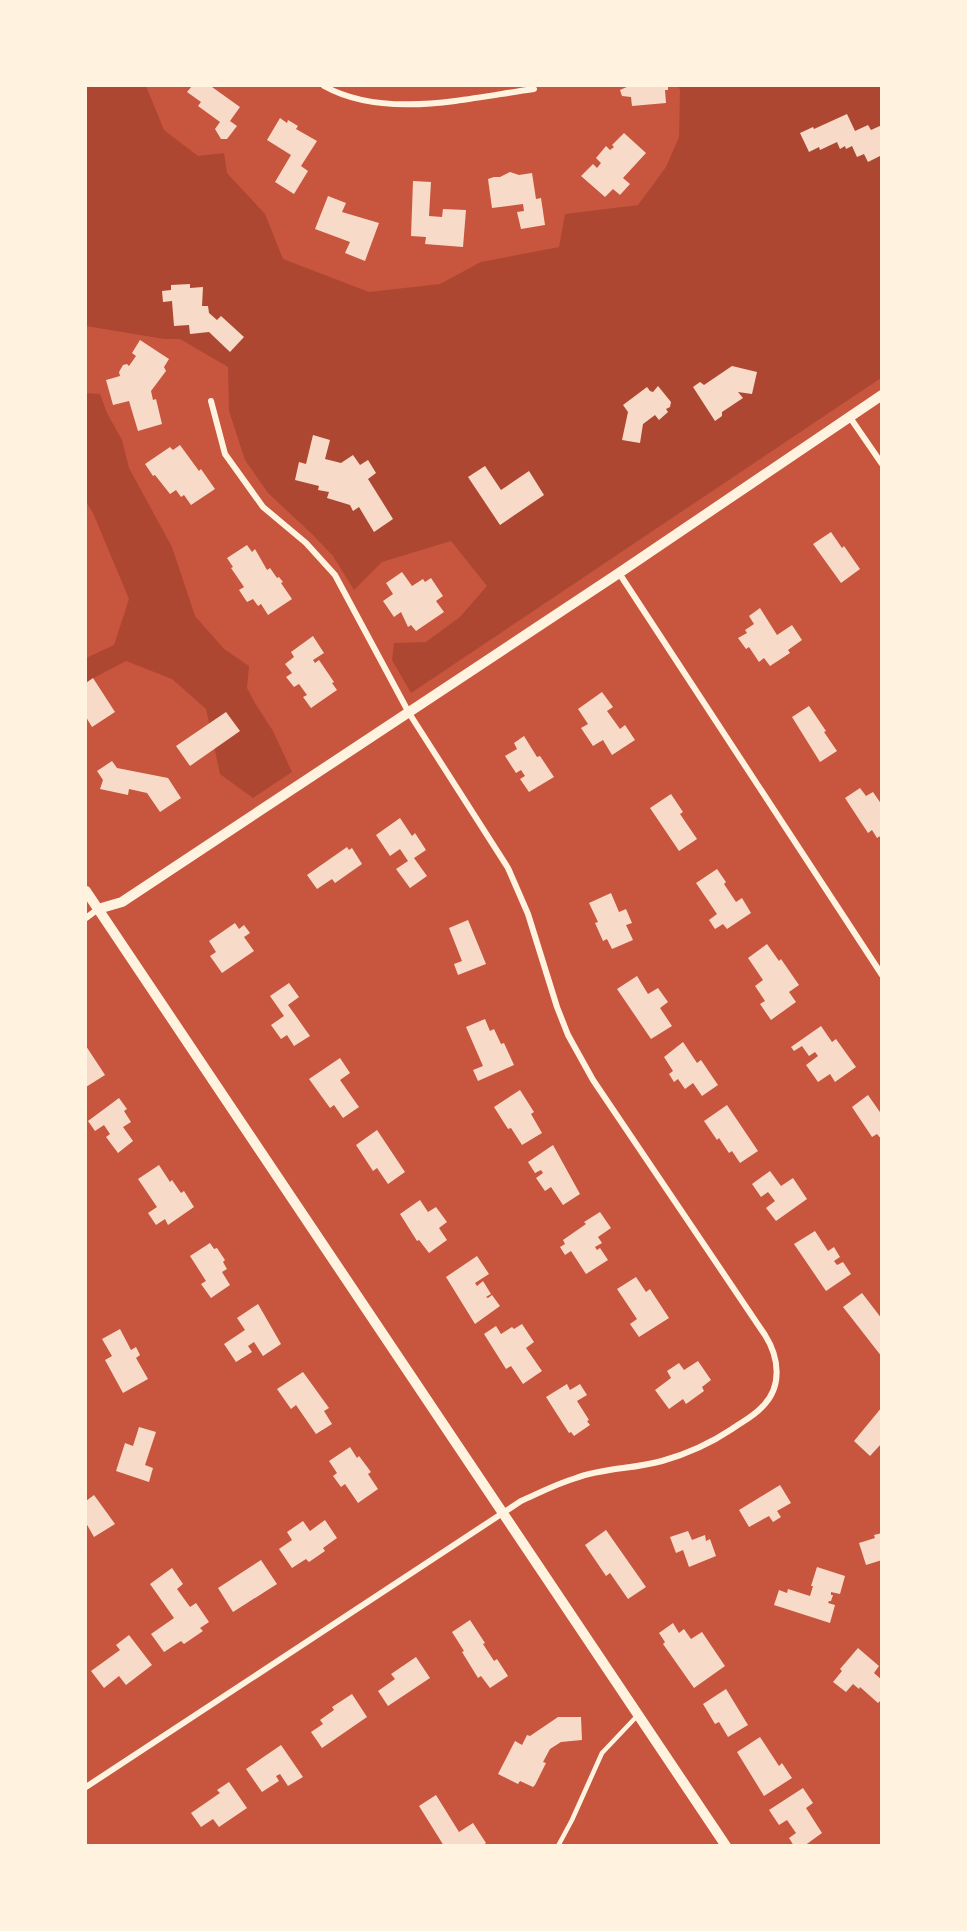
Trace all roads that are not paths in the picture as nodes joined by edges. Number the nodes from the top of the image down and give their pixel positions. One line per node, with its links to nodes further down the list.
1 (324, 86): 2 (street)
2 (534, 89)
3 (882, 395): 5 (street)
4 (211, 401): 8 (street)
5 (849, 416): 6 (street); 7 (street)
6 (882, 464)
7 (619, 573): 8 (street); 12 (street)
8 (409, 713): 10 (street); 13 (street)
9 (86, 891): 10 (street)
10 (98, 909): 11 (street); 13 (street)
11 (86, 918)
12 (882, 975)
13 (502, 1513): 14 (street); 15 (street)
14 (638, 1715): 16 (lane); 17 (street)
15 (86, 1787)
16 (558, 1845)
17 (726, 1845)

